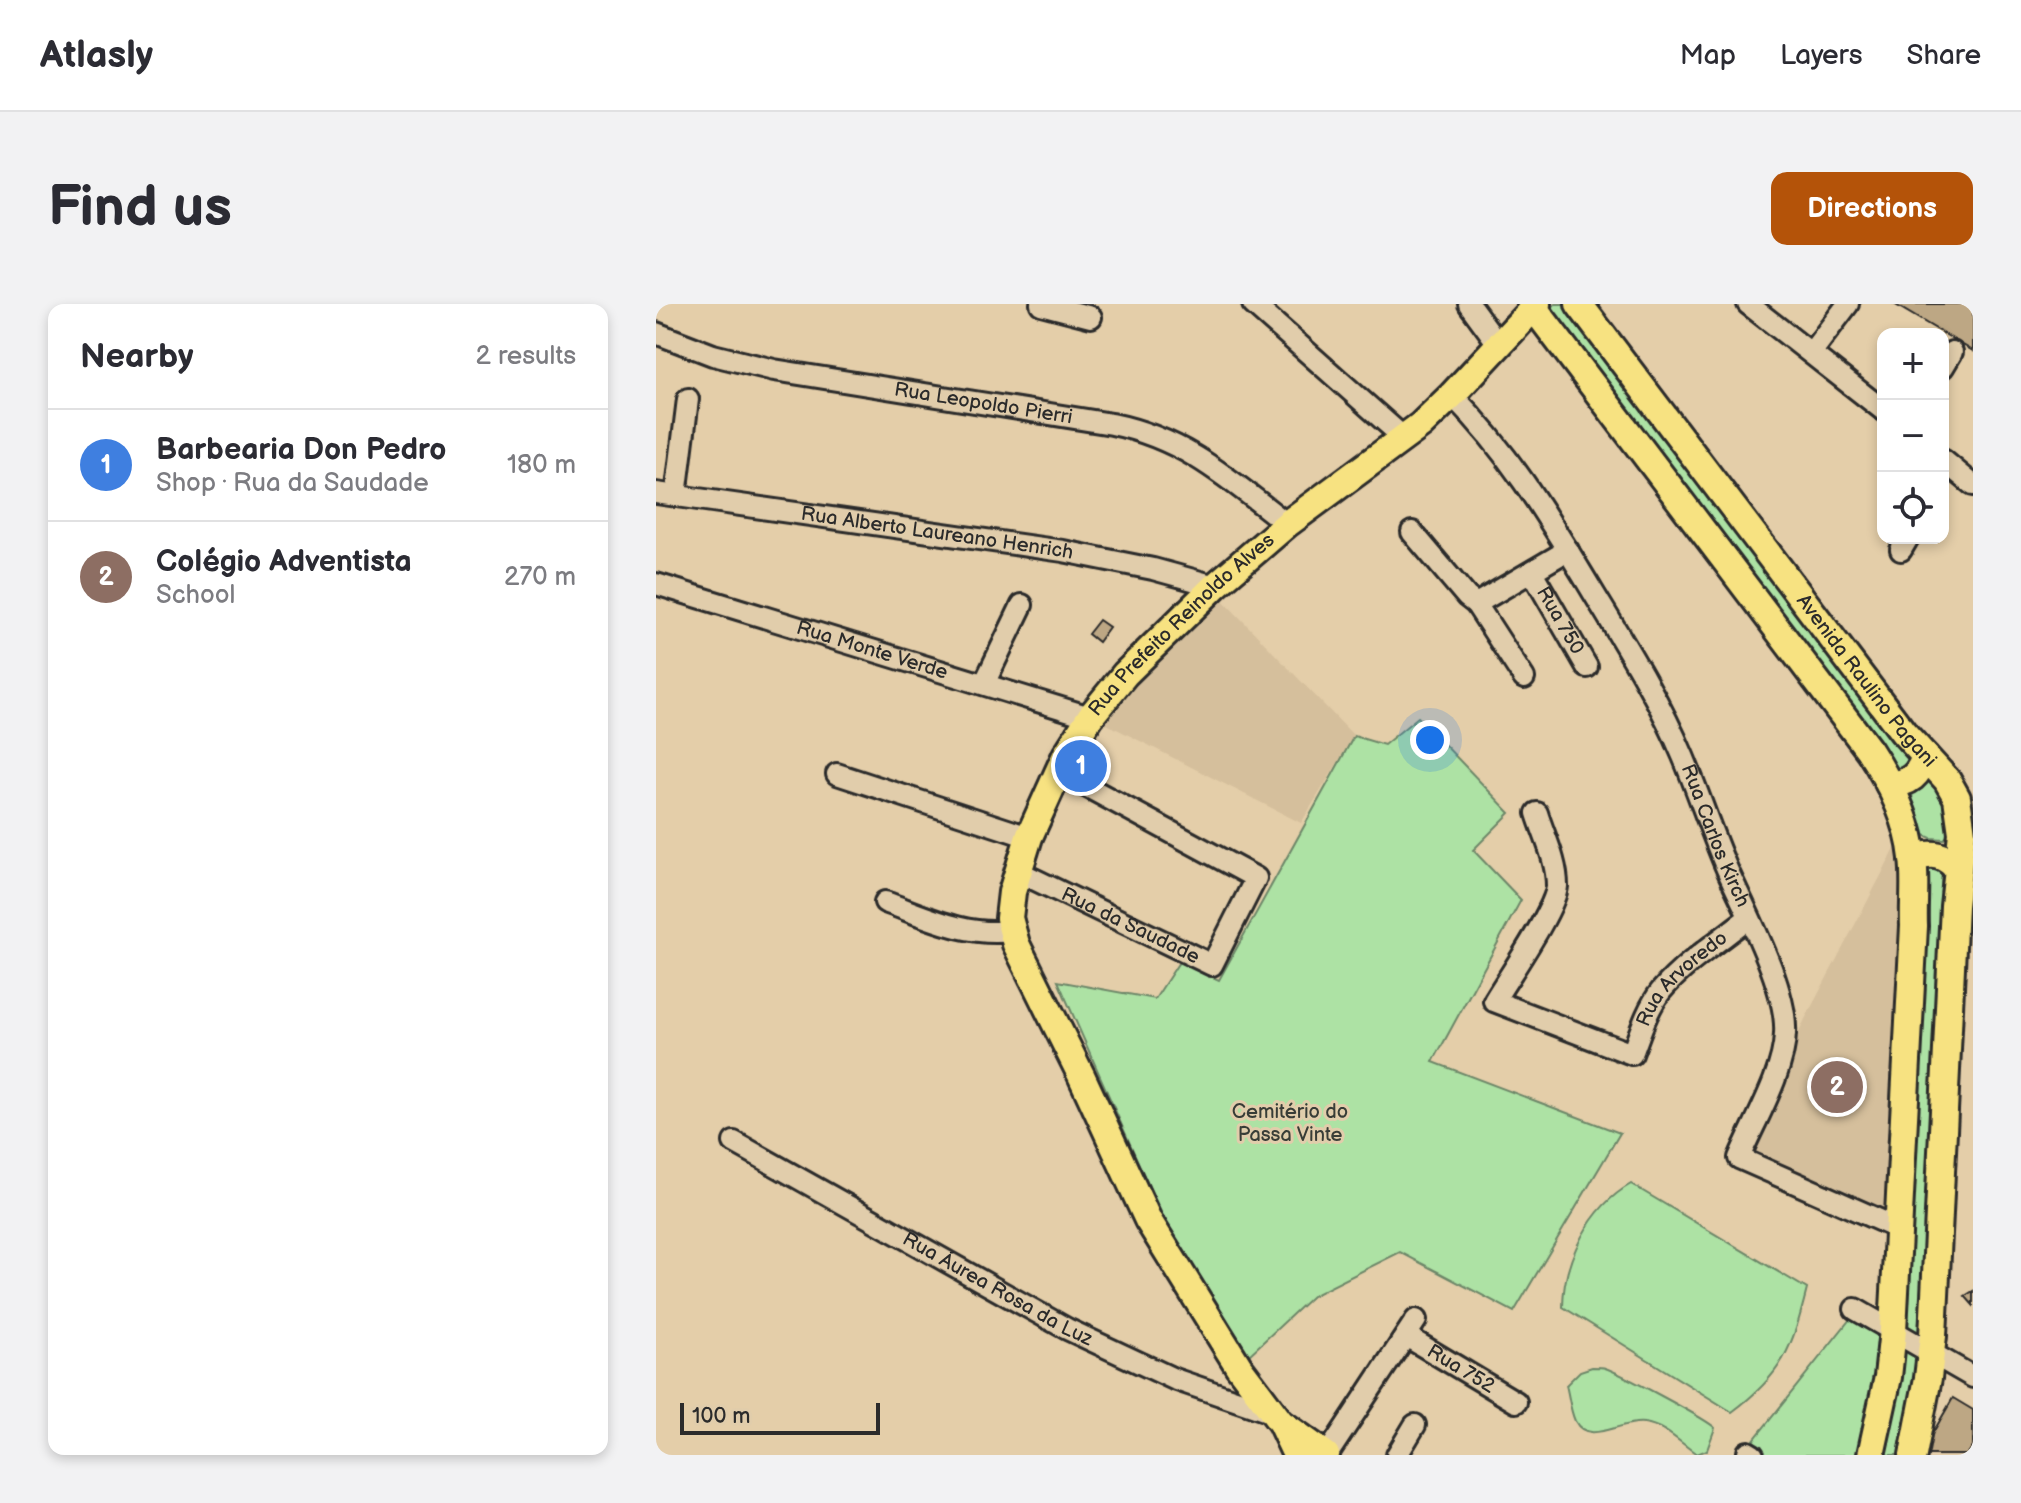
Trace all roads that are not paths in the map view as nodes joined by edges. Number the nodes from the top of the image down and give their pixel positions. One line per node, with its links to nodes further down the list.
1 (1041, 304): 8 (street)
2 (1253, 304): 15 (street)
3 (1469, 304): 10 (street)
4 (1579, 304): 31 (main road, Avenida Raulino Pagani)
5 (1748, 304): 11 (street)
6 (1848, 304): 11 (street)
7 (1534, 305): 10 (main road, Rua Prefeito Reinoldo Alves); 34 (main road, Avenida Raulino Pagani)
8 (1091, 317)
9 (656, 333): 19 (street, Rua Leopoldo Pierri)
10 (1499, 345): 12 (main road, Rua Prefeito Reinoldo Alves)
11 (1811, 353): 14 (street)
12 (1452, 395): 15 (main road, Rua Prefeito Reinoldo Alves); 21 (street, Rua Carlos Kirch)
13 (688, 399): 18 (street)
14 (1877, 405)
15 (1405, 439): 19 (main road, Rua Prefeito Reinoldo Alves)
16 (1949, 470): 17 (street)
17 (1973, 485)
18 (666, 495): 24 (street, Rua Alberto Laureano Henrich)
19 (1287, 524): 24 (main road, Rua Prefeito Reinoldo Alves)
20 (1412, 532): 25 (street)
21 (1568, 550): 22 (street); 41 (street, Rua Carlos Kirch)
22 (1532, 572): 25 (street); 27 (street, Rua 750)
23 (656, 584): 29 (street, Rua Monte Verde)
24 (1215, 586): 30 (main road, Rua Prefeito Reinoldo Alves)
25 (1476, 604): 28 (street)
26 (1022, 605): 29 (street)
27 (1587, 667)
28 (1524, 678)
29 (984, 684): 30 (street, Rua Monte Verde)
30 (1090, 717): 32 (main road, Rua Prefeito Reinoldo Alves)
31 (1925, 756): 34 (main road); 38 (main road, Avenida Raulino Pagani)
32 (1058, 771): 36 (main road, Rua Prefeito Reinoldo Alves); 39 (street, Rua da Saudade)
33 (837, 774): 36 (street)
34 (1889, 784): 37 (main road, Avenida Raulino Pagani)
35 (1537, 813): 41 (street, Rua Arvoredo)
36 (1029, 837): 39 (main road, Rua Prefeito Reinoldo Alves)
37 (1913, 859): 38 (main road); 44 (main road, Avenida Raulino Pagani)
38 (1958, 870): 47 (main road, Avenida Raulino Pagani)
39 (1017, 871): 42 (main road, Rua Prefeito Reinoldo Alves)
40 (885, 902): 42 (street)
41 (1748, 918): 44 (street, Rua Carlos Kirch)
42 (1012, 931): 50 (main road, Rua Prefeito Reinoldo Alves)
43 (734, 1142): 50 (street, Rua Áurea Rosa da Luz)
44 (1897, 1228): 46 (main road, Avenida Raulino Pagani)
45 (1855, 1309): 46 (street)
46 (1893, 1330): 47 (street); 55 (main road, Avenida Raulino Pagani)
47 (1931, 1352): 48 (street); 56 (main road, Avenida Raulino Pagani)
48 (1973, 1377)
49 (1516, 1402): 53 (street, Rua 752)
50 (1277, 1418): 52 (main road, Rua Prefeito Reinoldo Alves); 53 (main road)
51 (1415, 1425): 54 (street)
52 (1296, 1455)
53 (1327, 1455)
54 (1397, 1455)
55 (1871, 1455)
56 (1913, 1455)

